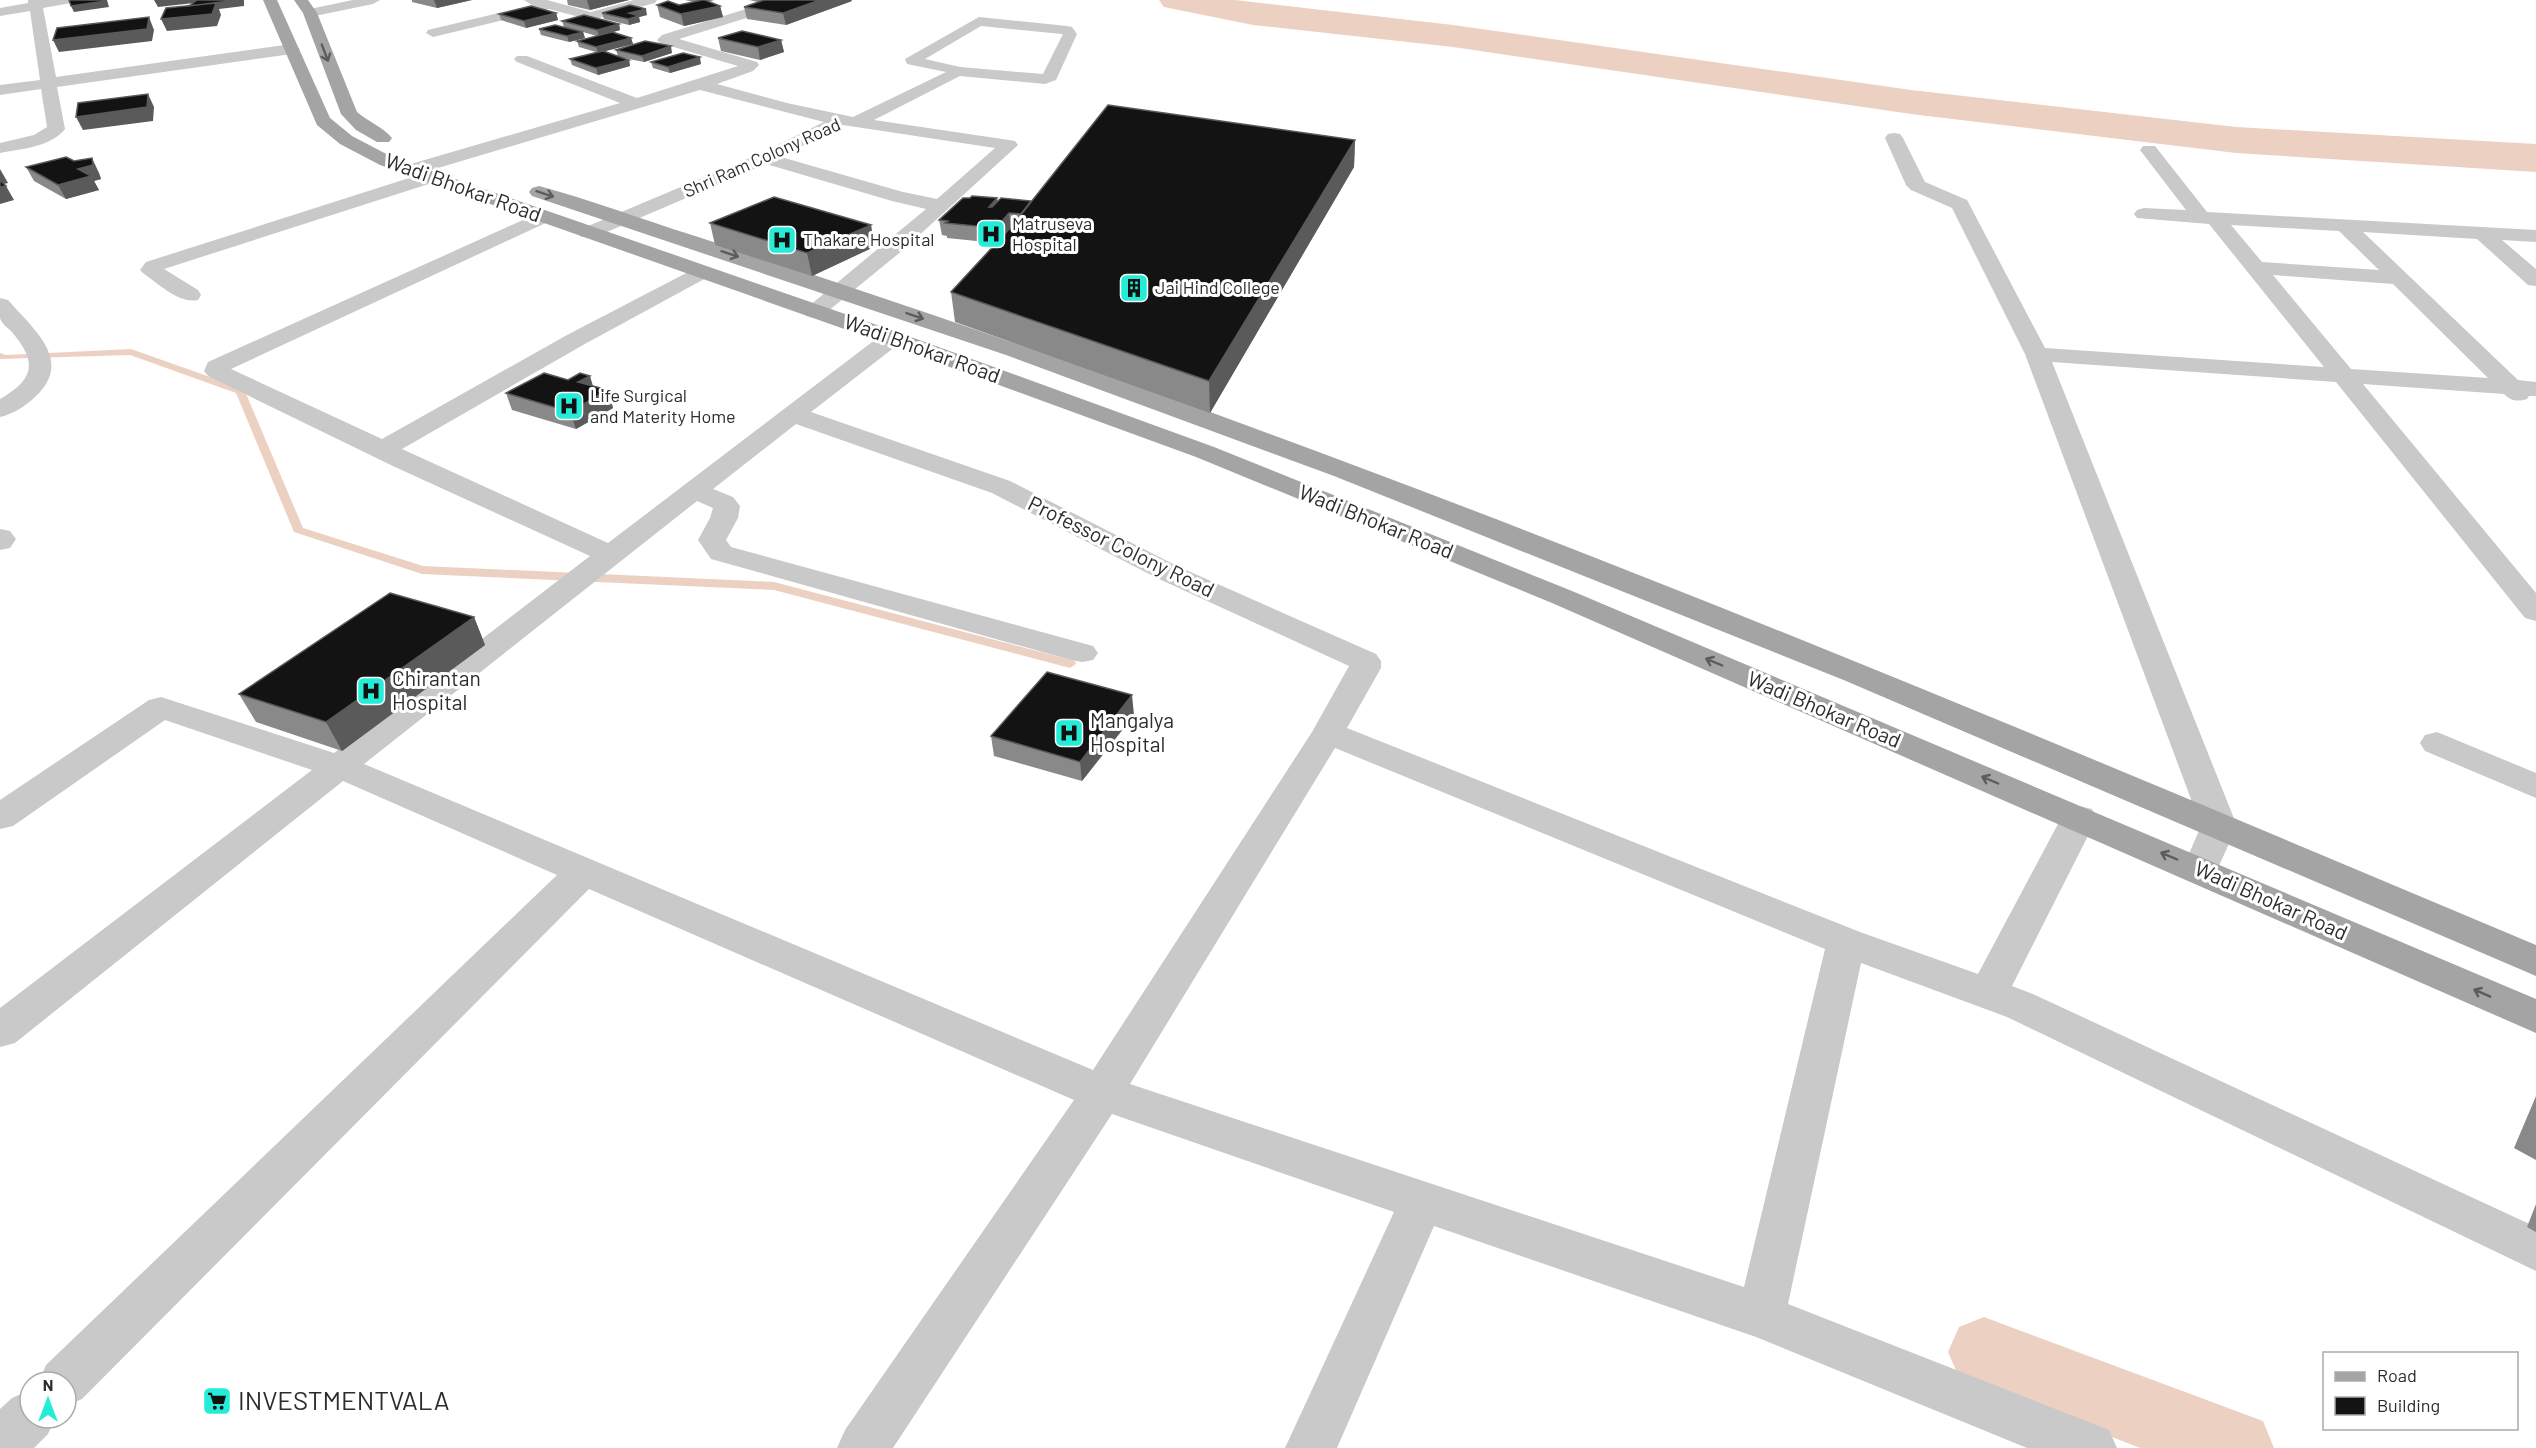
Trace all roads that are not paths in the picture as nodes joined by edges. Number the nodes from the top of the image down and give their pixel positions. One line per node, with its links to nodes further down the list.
1 (66, 0): 7 (street)
2 (270, 0): 12 (main road, Wadi Bhokar Road)
3 (373, 0): 9 (street)
4 (531, 0): 8 (street)
5 (650, 0): 8 (street)
6 (790, 0): 16 (street)
7 (36, 2): 10 (street); 15 (street)
8 (548, 5): 11 (street)
9 (306, 7): 24 (main road, Wadi Bhokar Road, one-way to 24)
10 (0, 12)
11 (433, 33)
12 (292, 49): 15 (street); 24 (main road, Wadi Bhokar Road)
13 (522, 59): 18 (street)
14 (955, 71): 14 (street); 19 (street)
15 (46, 82): 17 (street); 21 (street)
16 (700, 85): 18 (street); 19 (street)
17 (0, 90)
18 (636, 104): 24 (street)
19 (849, 121): 23 (street, Shri Ram Colony Road); 25 (street, Shri Ram Colony Road)
20 (1894, 138): 43 (street)
21 (0, 148)
22 (2149, 150): 29 (street)
23 (765, 158): 25 (street, Shri Ram Colony Road); 28 (street, Shri Ram Colony Road)
24 (428, 169): 27 (main road, Wadi Bhokar Road); 28 (main road, Wadi Bhokar Road, one-way to 28); 39 (street)
25 (941, 206): 38 (street, Shri Ram Colony Road)
26 (2144, 214): 29 (street)
27 (543, 217): 31 (main road, Wadi Bhokar Road); 50 (street)
28 (621, 219): 31 (street, Shri Ram Colony Road); 38 (main road, Wadi Bhokar Road, one-way to 38)
29 (2209, 219): 30 (street); 34 (street)
30 (2345, 226): 32 (street); 36 (street)
31 (588, 233): 35 (main road, Wadi Bhokar Road)
32 (2482, 233): 33 (street); 37 (street)
33 (2536, 236)
34 (2256, 268): 36 (street); 44 (street)
35 (701, 273): 41 (main road, Wadi Bhokar Road); 50 (street)
36 (2398, 278): 45 (street)
37 (2536, 280)
38 (841, 290): 41 (street, Shri Ram Colony Road); 55 (main road, Wadi Bhokar Road, one-way to 55)
39 (190, 295)
40 (0, 304): 47 (street)
41 (814, 311): 42 (main road, Wadi Bhokar Road)
42 (892, 338): 49 (street); 57 (main road, Wadi Bhokar Road)
43 (2037, 354): 44 (street); 65 (street)
44 (2345, 377): 45 (street); 56 (street)
45 (2511, 387): 46 (street); 48 (street)
46 (2536, 389)
47 (0, 410)
48 (2536, 412)
49 (795, 415): 51 (street); 59 (street, Professor Colony Road)
50 (383, 449): 54 (street)
51 (693, 492): 54 (street); 58 (street)
52 (0, 537): 53 (street)
53 (0, 542)
54 (604, 560): 61 (street)
55 (1681, 602): 57 (main road); 65 (main road, Wadi Bhokar Road)
56 (2536, 612)
57 (1643, 633): 64 (main road, Wadi Bhokar Road, one-way to 57)
58 (1082, 653)
59 (1328, 733): 68 (street); 73 (street)
60 (2437, 743): 62 (street)
61 (340, 767): 63 (street); 67 (street); 72 (street)
62 (2536, 786)
63 (0, 817)
64 (2079, 818): 66 (main road, Wadi Bhokar Road, one-way to 64); 70 (street)
65 (2218, 825): 66 (street); 69 (main road, Wadi Bhokar Road)
66 (2200, 870): 71 (main road, Wadi Bhokar Road, one-way to 66)
67 (584, 872): 73 (street); 77 (street)
68 (1846, 942): 70 (street); 76 (street)
69 (2536, 961)
70 (1988, 994): 75 (street)
71 (2536, 1017)
72 (0, 1031)
73 (1102, 1093): 74 (street); 80 (street)
74 (1422, 1202): 76 (street); 81 (street)
75 (2536, 1250)
76 (1761, 1316): 82 (street)
77 (76, 1370)
78 (18, 1428): 79 (street)
79 (0, 1445)
80 (863, 1448)
81 (1311, 1448)
82 (2091, 1448)

